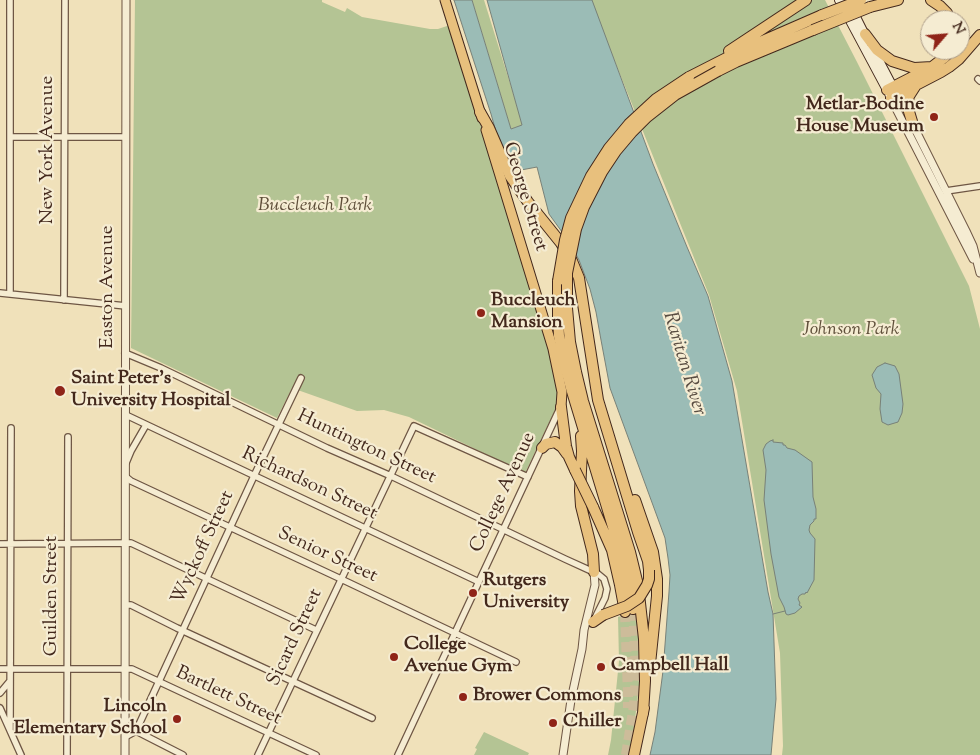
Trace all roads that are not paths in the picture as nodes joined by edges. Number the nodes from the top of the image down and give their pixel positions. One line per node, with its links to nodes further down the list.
1 (10, 0): 23 (street)
2 (65, 0): 24 (street, New York Avenue)
3 (126, 0): 25 (street, Easton Avenue)
4 (445, 0): 21 (main road, George Street)
5 (806, 0): 17 (highway)
6 (839, 0): 20 (main road)
7 (847, 0): 14 (main road)
8 (861, 0): 17 (highway, bridge)
9 (889, 0): 12 (highway)
10 (898, 0): 12 (highway)
11 (932, 0): 13 (highway)
12 (870, 7): 17 (highway, bridge)
13 (943, 10)
14 (865, 34): 18 (highway); 20 (main road)
15 (980, 35): 19 (highway)
16 (941, 60): 18 (highway)
17 (718, 64): 33 (highway, bridge); 38 (highway, bridge)
18 (932, 67): 20 (highway)
19 (916, 85): 20 (highway); 22 (highway)
20 (892, 92): 22 (street); 28 (street)
21 (480, 112): 36 (highway); 37 (main road, George Street)
22 (914, 128): 27 (street)
23 (10, 137): 24 (street); 30 (street)
24 (64, 137): 25 (street); 31 (street, New York Avenue)
25 (126, 137): 32 (street, Easton Avenue)
26 (980, 186): 27 (street)
27 (946, 191): 28 (street)
28 (980, 273)
29 (0, 293): 30 (street)
30 (10, 294): 31 (street)
31 (64, 300): 32 (street)
32 (126, 306): 34 (street, Easton Avenue)
33 (570, 342): 54 (highway); 79 (highway)
34 (126, 353): 39 (street, Easton Avenue); 40 (street, Huntington Street)
35 (301, 378): 40 (street, Wyckoff Street)
36 (598, 400): 54 (highway); 79 (highway)
37 (561, 406): 44 (street, College Avenue); 45 (highway)
38 (578, 410): 45 (highway, bridge); 59 (highway)
39 (126, 415): 41 (street, Richardson Street); 46 (street, Easton Avenue)
40 (279, 424): 47 (street, Wyckoff Street); 48 (street, Huntington Street)
41 (146, 425): 46 (street); 47 (street, Richardson Street)
42 (11, 428): 57 (street)
43 (68, 437): 58 (street, Guilden Street)
44 (542, 448): 45 (highway); 50 (street, College Avenue)
45 (569, 457)
46 (126, 465): 49 (street, Easton Avenue)
47 (254, 476): 51 (street, Wyckoff Street); 52 (street, Richardson Street)
48 (391, 476): 50 (street, Sicard Street); 52 (street, Sicard Street); 53 (street, Huntington Street)
49 (126, 477): 51 (street, Senior Street); 55 (street, Easton Avenue)
50 (528, 477): 53 (street, College Avenue)
51 (230, 527): 60 (street, Wyckoff Street); 61 (street, Senior Street)
52 (366, 528): 61 (street, Sicard Street); 62 (street, Richardson Street)
53 (503, 530): 59 (street, Huntington Street); 62 (street, College Avenue)
54 (638, 532): 64 (highway, bridge)
55 (126, 543): 58 (street); 60 (street); 63 (street, Easton Avenue)
56 (0, 544): 57 (street)
57 (11, 544): 58 (street); 71 (street)
58 (68, 544): 73 (street, Guilden Street)
59 (594, 572): 64 (street); 68 (street)
60 (206, 579): 65 (street, Wyckoff Street); 66 (street)
61 (341, 579): 66 (street, Sicard Street); 67 (street, Senior Street)
62 (479, 582): 67 (street, College Avenue)
63 (126, 605): 65 (street); 72 (street, Easton Avenue)
64 (593, 622): 68 (street)
65 (182, 630): 75 (street, Wyckoff Street); 76 (street)
66 (316, 630): 76 (street, Sicard Street)
67 (455, 633): 69 (street, Senior Street); 91 (street, College Avenue)
68 (582, 649): 92 (street)
69 (516, 662)
70 (0, 669): 71 (street, Bartlett Street)
71 (11, 669): 73 (street, Bartlett Street); 74 (street)
72 (126, 669): 73 (street, Bartlett Street); 75 (street, Bartlett Street); 84 (street, Easton Avenue)
73 (67, 670): 86 (street, Guilden Street)
74 (11, 681): 77 (street); 81 (street)
75 (159, 681): 82 (street, Wyckoff Street); 83 (street, Bartlett Street)
76 (293, 681): 80 (street); 83 (street, Sicard Street)
77 (0, 693)
78 (0, 708): 81 (street)
79 (643, 714): 93 (highway)
80 (372, 718)
81 (10, 730): 85 (street)
82 (136, 731): 84 (street); 88 (street)
83 (269, 733): 89 (street, Sicard Street); 90 (street, Bartlett Street)
84 (125, 737): 87 (street, Easton Avenue)
85 (21, 755)
86 (67, 755)
87 (125, 755)
88 (183, 755)
89 (258, 755)
90 (316, 755)
91 (398, 755)
92 (564, 755)
93 (634, 755)

